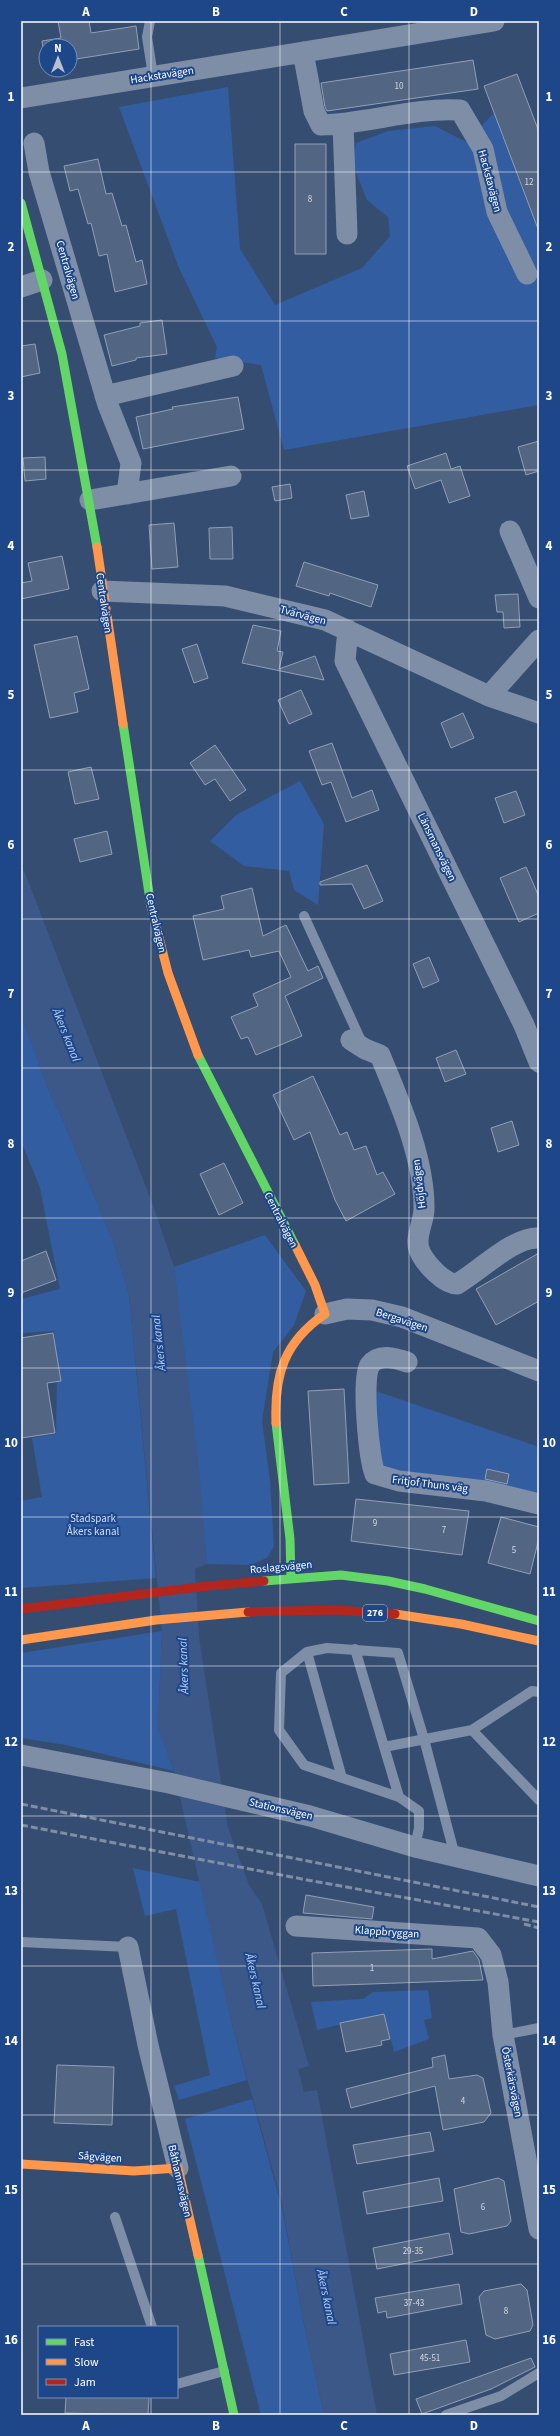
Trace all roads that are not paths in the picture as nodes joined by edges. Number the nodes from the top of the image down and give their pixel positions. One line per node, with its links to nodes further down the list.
1 (150, 21): 4 (lane)
2 (494, 21): 3 (street, Hackstavägen)
3 (303, 52): 4 (street, Hackstavägen); 6 (street, Hackstavägen)
4 (153, 76): 5 (street, Hackstavägen)
5 (21, 98)
6 (343, 124): 9 (street); 10 (street, Hackstavägen)
7 (34, 143): 14 (street, Centralvägen)
8 (21, 204): 11 (street, Centralvägen)
9 (347, 234)
10 (527, 274)
11 (42, 280): 12 (street); 17 (street, Centralvägen)
12 (21, 287)
13 (233, 366): 14 (street)
14 (105, 396): 16 (street, Centralvägen)
15 (231, 476): 16 (street)
16 (127, 494): 17 (street)
17 (90, 500): 19 (street, Centralvägen)
18 (510, 531): 20 (street)
19 (102, 591): 21 (street, Tvärvägen); 29 (street, Centralvägen)
20 (539, 598)
21 (348, 630): 23 (street, Tvärvägen); 27 (street, Länsmansvägen)
22 (539, 640): 23 (street)
23 (489, 696): 24 (street, Tvärvägen)
24 (539, 713)
25 (304, 916): 26 (lane)
26 (358, 1045): 28 (street, Höjdvägen)
27 (539, 1062)
28 (539, 1238)
29 (325, 1314): 31 (street, Bergavägen); 33 (street, Bergavägen)
30 (407, 1362): 32 (street, Fritjof Thuns väg)
31 (539, 1371)
32 (539, 1504)
33 (291, 1578): 34 (street); 36 (street, Roslagsvägen); 38 (street, Roslagsvägen)
34 (283, 1588)
35 (222, 1604): 37 (street)
36 (21, 1609)
37 (209, 1613): 39 (street, 276); 40 (street, 276)
38 (539, 1621)
39 (21, 1640)
40 (539, 1641)
41 (355, 1649): 42 (lane); 45 (lane); 46 (lane)
42 (307, 1652): 48 (lane); 48 (lane)
43 (539, 1692): 44 (lane)
44 (472, 1730): 45 (lane); 50 (lane)
45 (424, 1739): 46 (lane); 52 (lane)
46 (384, 1747): 49 (lane)
47 (21, 1755): 51 (street, Stationsvägen)
48 (342, 1778): 49 (lane)
49 (398, 1797): 51 (lane)
50 (539, 1800)
51 (415, 1847): 52 (street, Stationsvägen)
52 (455, 1856): 53 (street, Stationsvägen)
53 (539, 1876)
54 (296, 1926): 55 (street, Klappbryggan)
55 (478, 1938): 59 (street, Österkärsvägen)
56 (21, 1942): 57 (lane)
57 (128, 1947): 61 (street, Båthamnsvägen)
58 (539, 2028): 59 (lane)
59 (503, 2035): 63 (street, Österkärsvägen)
60 (21, 2164): 61 (street, Sågvägen)
61 (178, 2168): 65 (street, Båthamnsvägen)
62 (115, 2217): 64 (lane)
63 (539, 2229)
64 (152, 2326)
65 (224, 2371): 67 (lane); 68 (street, Båthamnsvägen)
66 (539, 2373): 69 (lane)
67 (178, 2384)
68 (234, 2415)
69 (446, 2415)

